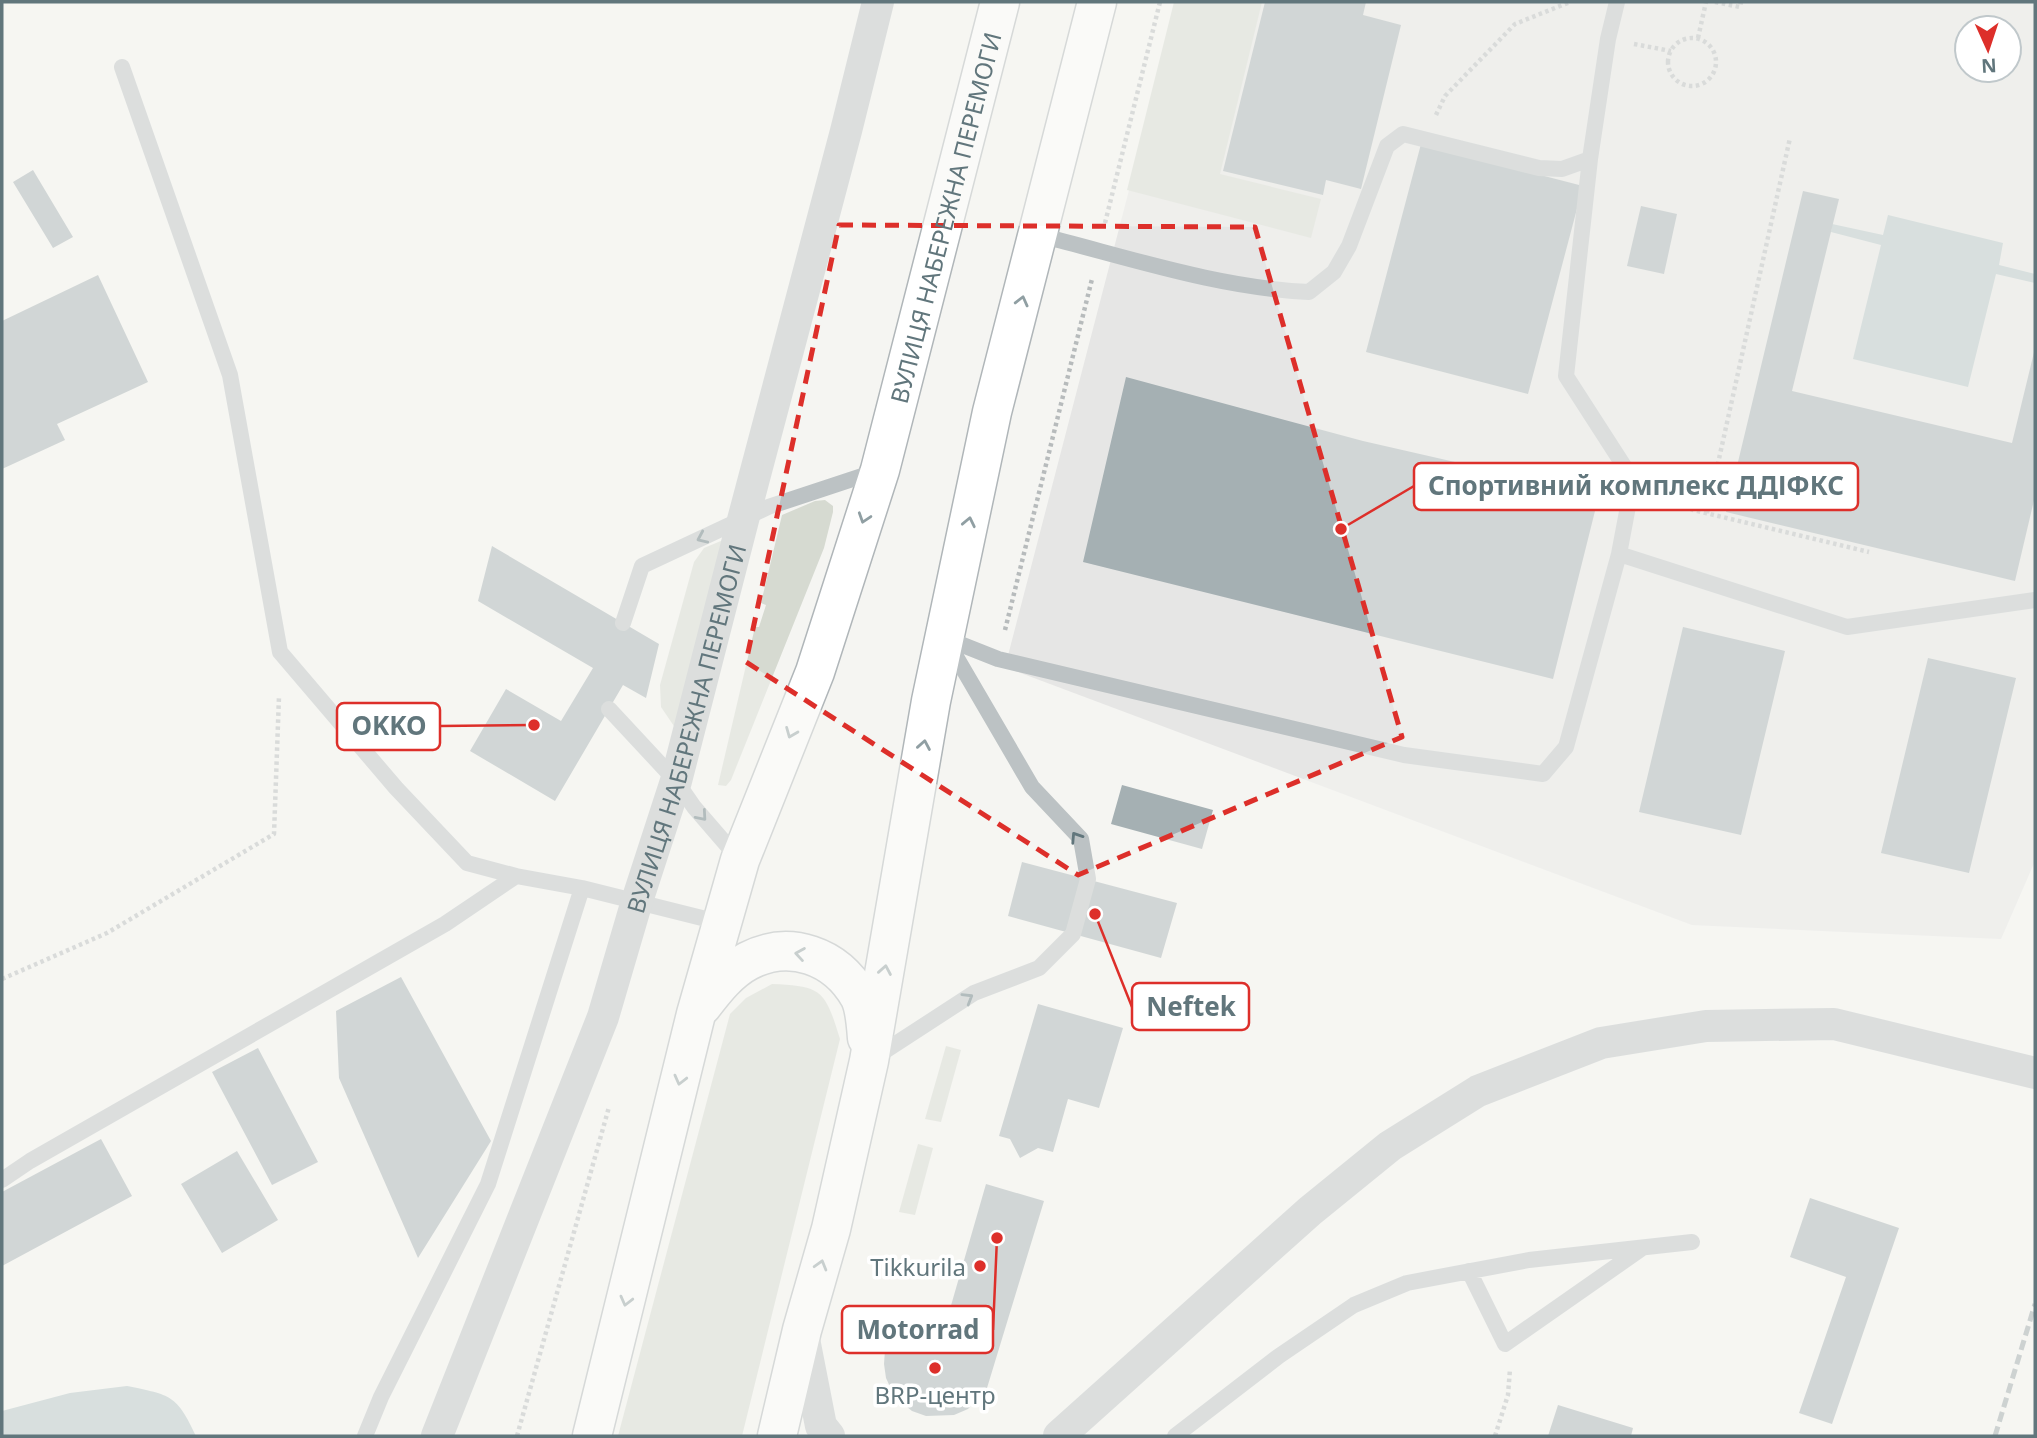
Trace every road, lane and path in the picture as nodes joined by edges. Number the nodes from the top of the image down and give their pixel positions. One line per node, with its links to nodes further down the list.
1 (878, 2): 22 (street, ВУЛИЦЯ НАБЕРЕЖНА ПЕРЕМОГИ)
2 (1000, 2): 19 (main road, ВУЛИЦЯ НАБЕРЕЖНА ПЕРЕМОГИ)
3 (1097, 2): 17 (main road)
4 (1160, 2): 18 (path)
5 (1570, 2): 15 (path)
6 (1617, 2): 11 (lane)
7 (1706, 2): 10 (path)
8 (1716, 2): 9 (path)
9 (1741, 2)
10 (1698, 39): 12 (path); 12 (path)
11 (1608, 40): 12 (path); 16 (lane)
12 (1671, 51)
13 (122, 67): 28 (lane)
14 (1790, 138): 21 (path)
15 (1425, 139): 16 (lane); 18 (lane)
16 (1590, 159): 20 (lane)
17 (1039, 235): 18 (lane); 27 (main road, one-way to 17)
18 (1099, 250): 29 (path)
19 (880, 470): 22 (lane); 32 (main road, ВУЛИЦЯ НАБЕРЕЖНА ПЕРЕМОГИ, one-way to 32)
20 (1633, 480): 21 (path); 24 (lane)
21 (1707, 513): 23 (path)
22 (743, 520): 26 (lane, one-way to 26); 31 (street, ВУЛИЦЯ НАБЕРЕЖНА ПЕРЕМОГИ)
23 (1869, 552)
24 (1619, 554): 25 (lane); 29 (lane)
25 (2035, 600)
26 (623, 623)
27 (945, 638): 29 (lane); 39 (main road, one-way to 27); 39 (lane, one-way to 27)
28 (280, 652): 33 (lane); 37 (path)
29 (998, 659)
30 (609, 709): 31 (lane)
31 (676, 781): 32 (lane, one-way to 32); 35 (street, ВУЛИЦЯ НАБЕРЕЖНА ПЕРЕМОГИ)
32 (740, 860): 36 (main road, ВУЛИЦЯ НАБЕРЕЖНА ПЕРЕМОГИ)
33 (516, 876): 34 (lane); 41 (lane)
34 (582, 887): 35 (lane); 47 (lane)
35 (637, 901): 36 (lane); 48 (street, ВУЛИЦЯ НАБЕРЕЖНА ПЕРЕМОГИ)
36 (722, 923): 38 (main road, ВУЛИЦЯ НАБЕРЕЖНА ПЕРЕМОГИ)
37 (2, 979)
38 (696, 1014): 39 (main road, one-way to 38); 49 (main road, ВУЛИЦЯ НАБЕРЕЖНА ПЕРЕМОГИ, one-way to 49)
39 (869, 1061): 45 (main road, one-way to 39)
40 (2035, 1073): 52 (street)
41 (2, 1181)
42 (1692, 1242): 43 (lane)
43 (1643, 1248): 44 (lane); 46 (lane)
44 (1469, 1271): 46 (lane); 53 (lane)
45 (802, 1330): 50 (main road); 51 (street)
46 (1505, 1344): 54 (path)
47 (365, 1436)
48 (437, 1436)
49 (592, 1436)
50 (777, 1436)
51 (830, 1436)
52 (1059, 1436)
53 (1175, 1436)
54 (1495, 1436)

